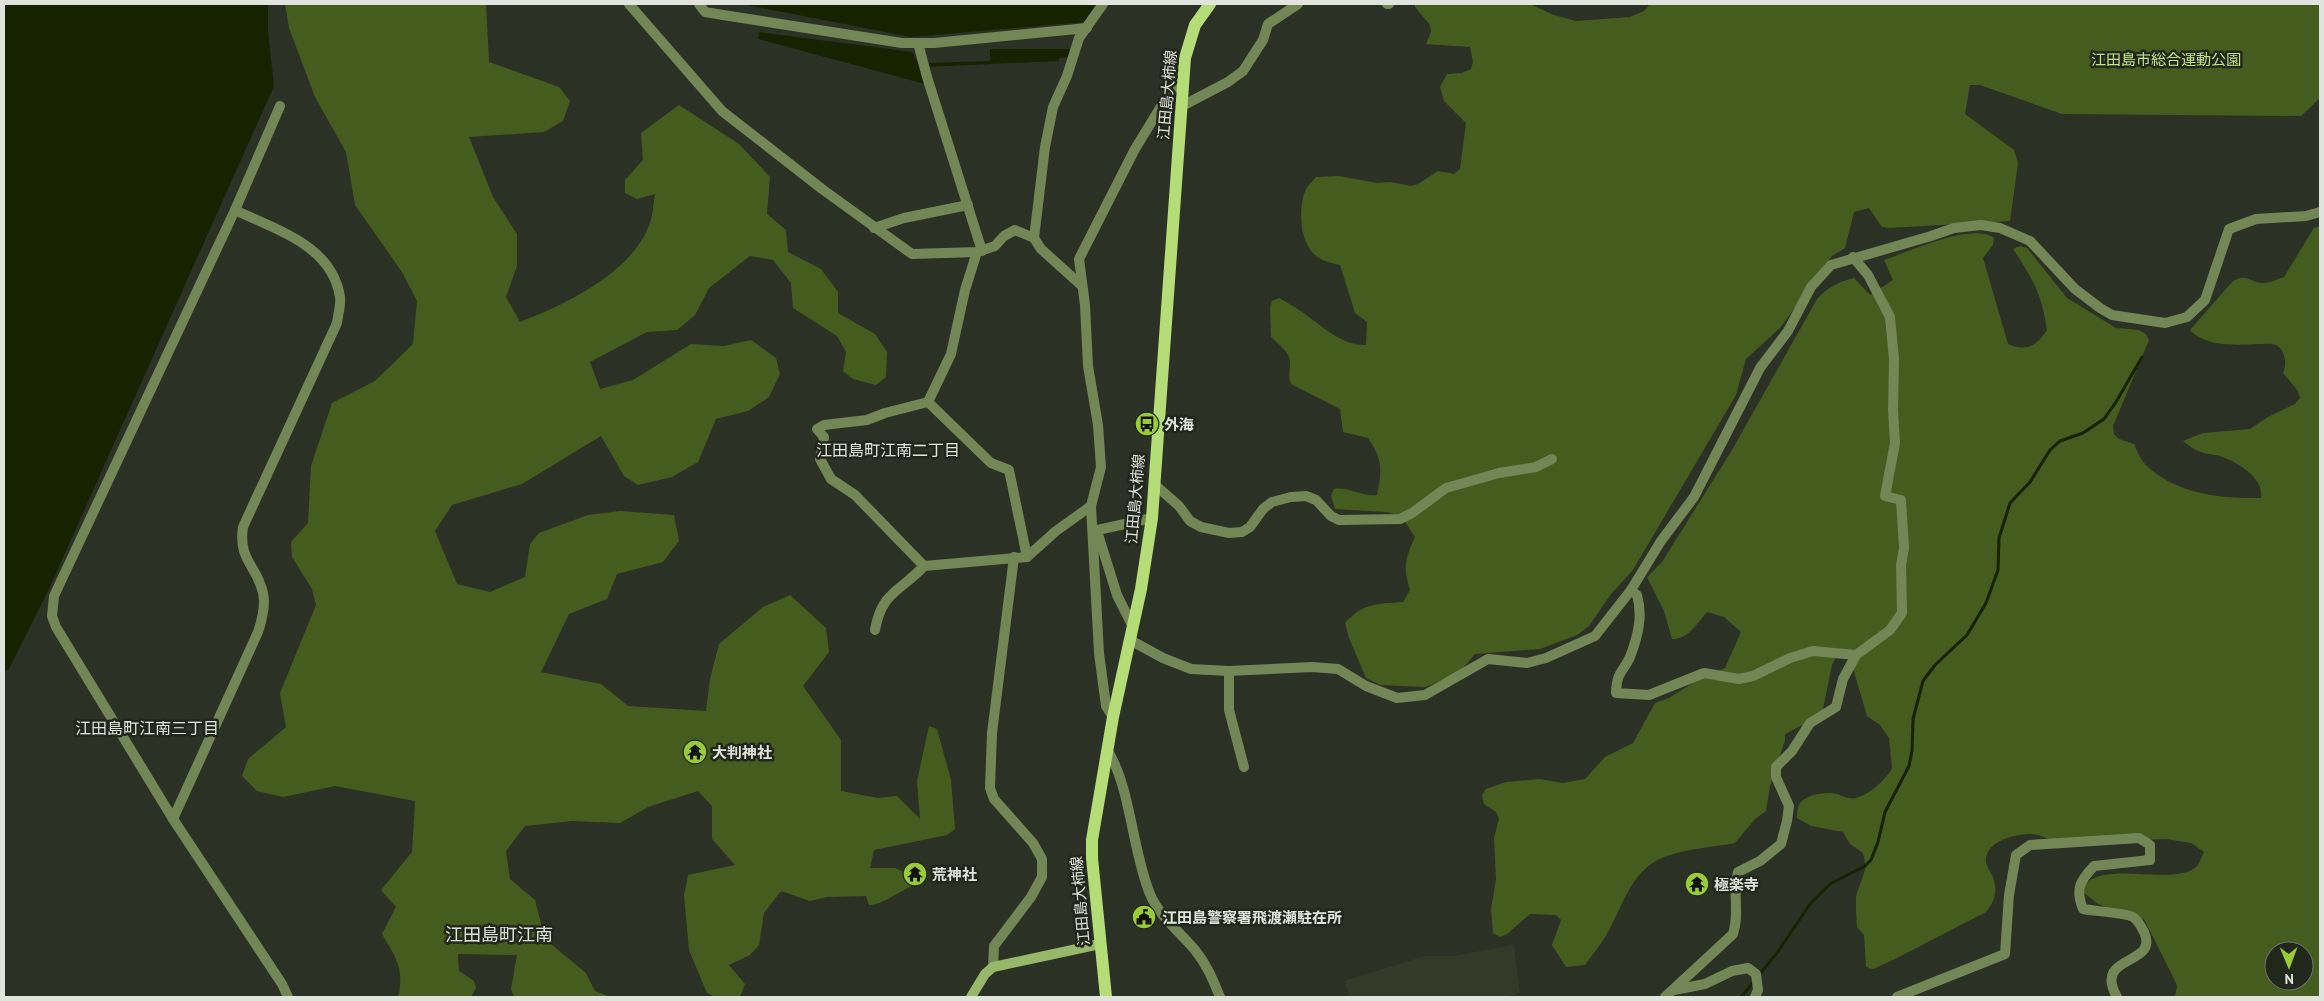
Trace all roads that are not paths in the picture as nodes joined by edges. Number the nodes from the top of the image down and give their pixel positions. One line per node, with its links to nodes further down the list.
1 (629, 4): 14 (street)
2 (700, 4): 7 (street)
3 (1103, 4): 6 (street)
4 (1210, 4): 8 (main road, 江田島大柿線)
5 (1298, 4): 10 (street)
6 (1087, 28): 7 (street); 15 (street)
7 (918, 43): 11 (street)
8 (1183, 82): 10 (main road, 江田島大柿線); 18 (street)
9 (280, 106): 12 (street)
10 (1182, 106): 21 (main road, 江田島大柿線)
11 (968, 205): 14 (street); 16 (street)
12 (235, 210): 37 (street); 37 (street)
13 (2320, 212): 17 (street)
14 (874, 228): 16 (street)
15 (1034, 238): 16 (street); 18 (street)
16 (980, 252): 19 (street)
17 (1853, 257): 28 (street); 32 (street)
18 (1081, 285): 22 (street)
19 (928, 402): 26 (street); 27 (street)
20 (1552, 459): 21 (street)
21 (1154, 484): 23 (main road, 江田島大柿線)
22 (1092, 506): 24 (street); 26 (street)
23 (1152, 518): 24 (street); 29 (main road, 江田島大柿線)
24 (1095, 531): 29 (street); 34 (street)
25 (1014, 557): 26 (street); 27 (street); 39 (street)
26 (1027, 558)
27 (924, 566): 30 (street)
28 (1631, 590): 32 (street); 33 (street)
29 (1133, 627): 31 (main road, 江田島大柿線)
30 (875, 630)
31 (1130, 640): 33 (street); 34 (main road, 江田島大柿線)
32 (1856, 655): 40 (street)
33 (1229, 671): 36 (street)
34 (1113, 717): 35 (main road, 江田島大柿線)
35 (1108, 751): 38 (main road, 江田島大柿線); 44 (street)
36 (1244, 767)
37 (173, 819): 41 (street)
38 (1100, 944): 39 (main road); 43 (main road, 江田島大柿線)
39 (993, 967): 42 (main road)
40 (1673, 990): 45 (street); 46 (street)
41 (288, 997)
42 (971, 997)
43 (1106, 997)
44 (1220, 997)
45 (1664, 997)
46 (1755, 997)
47 (1897, 997): 48 (street)
48 (2117, 997)

